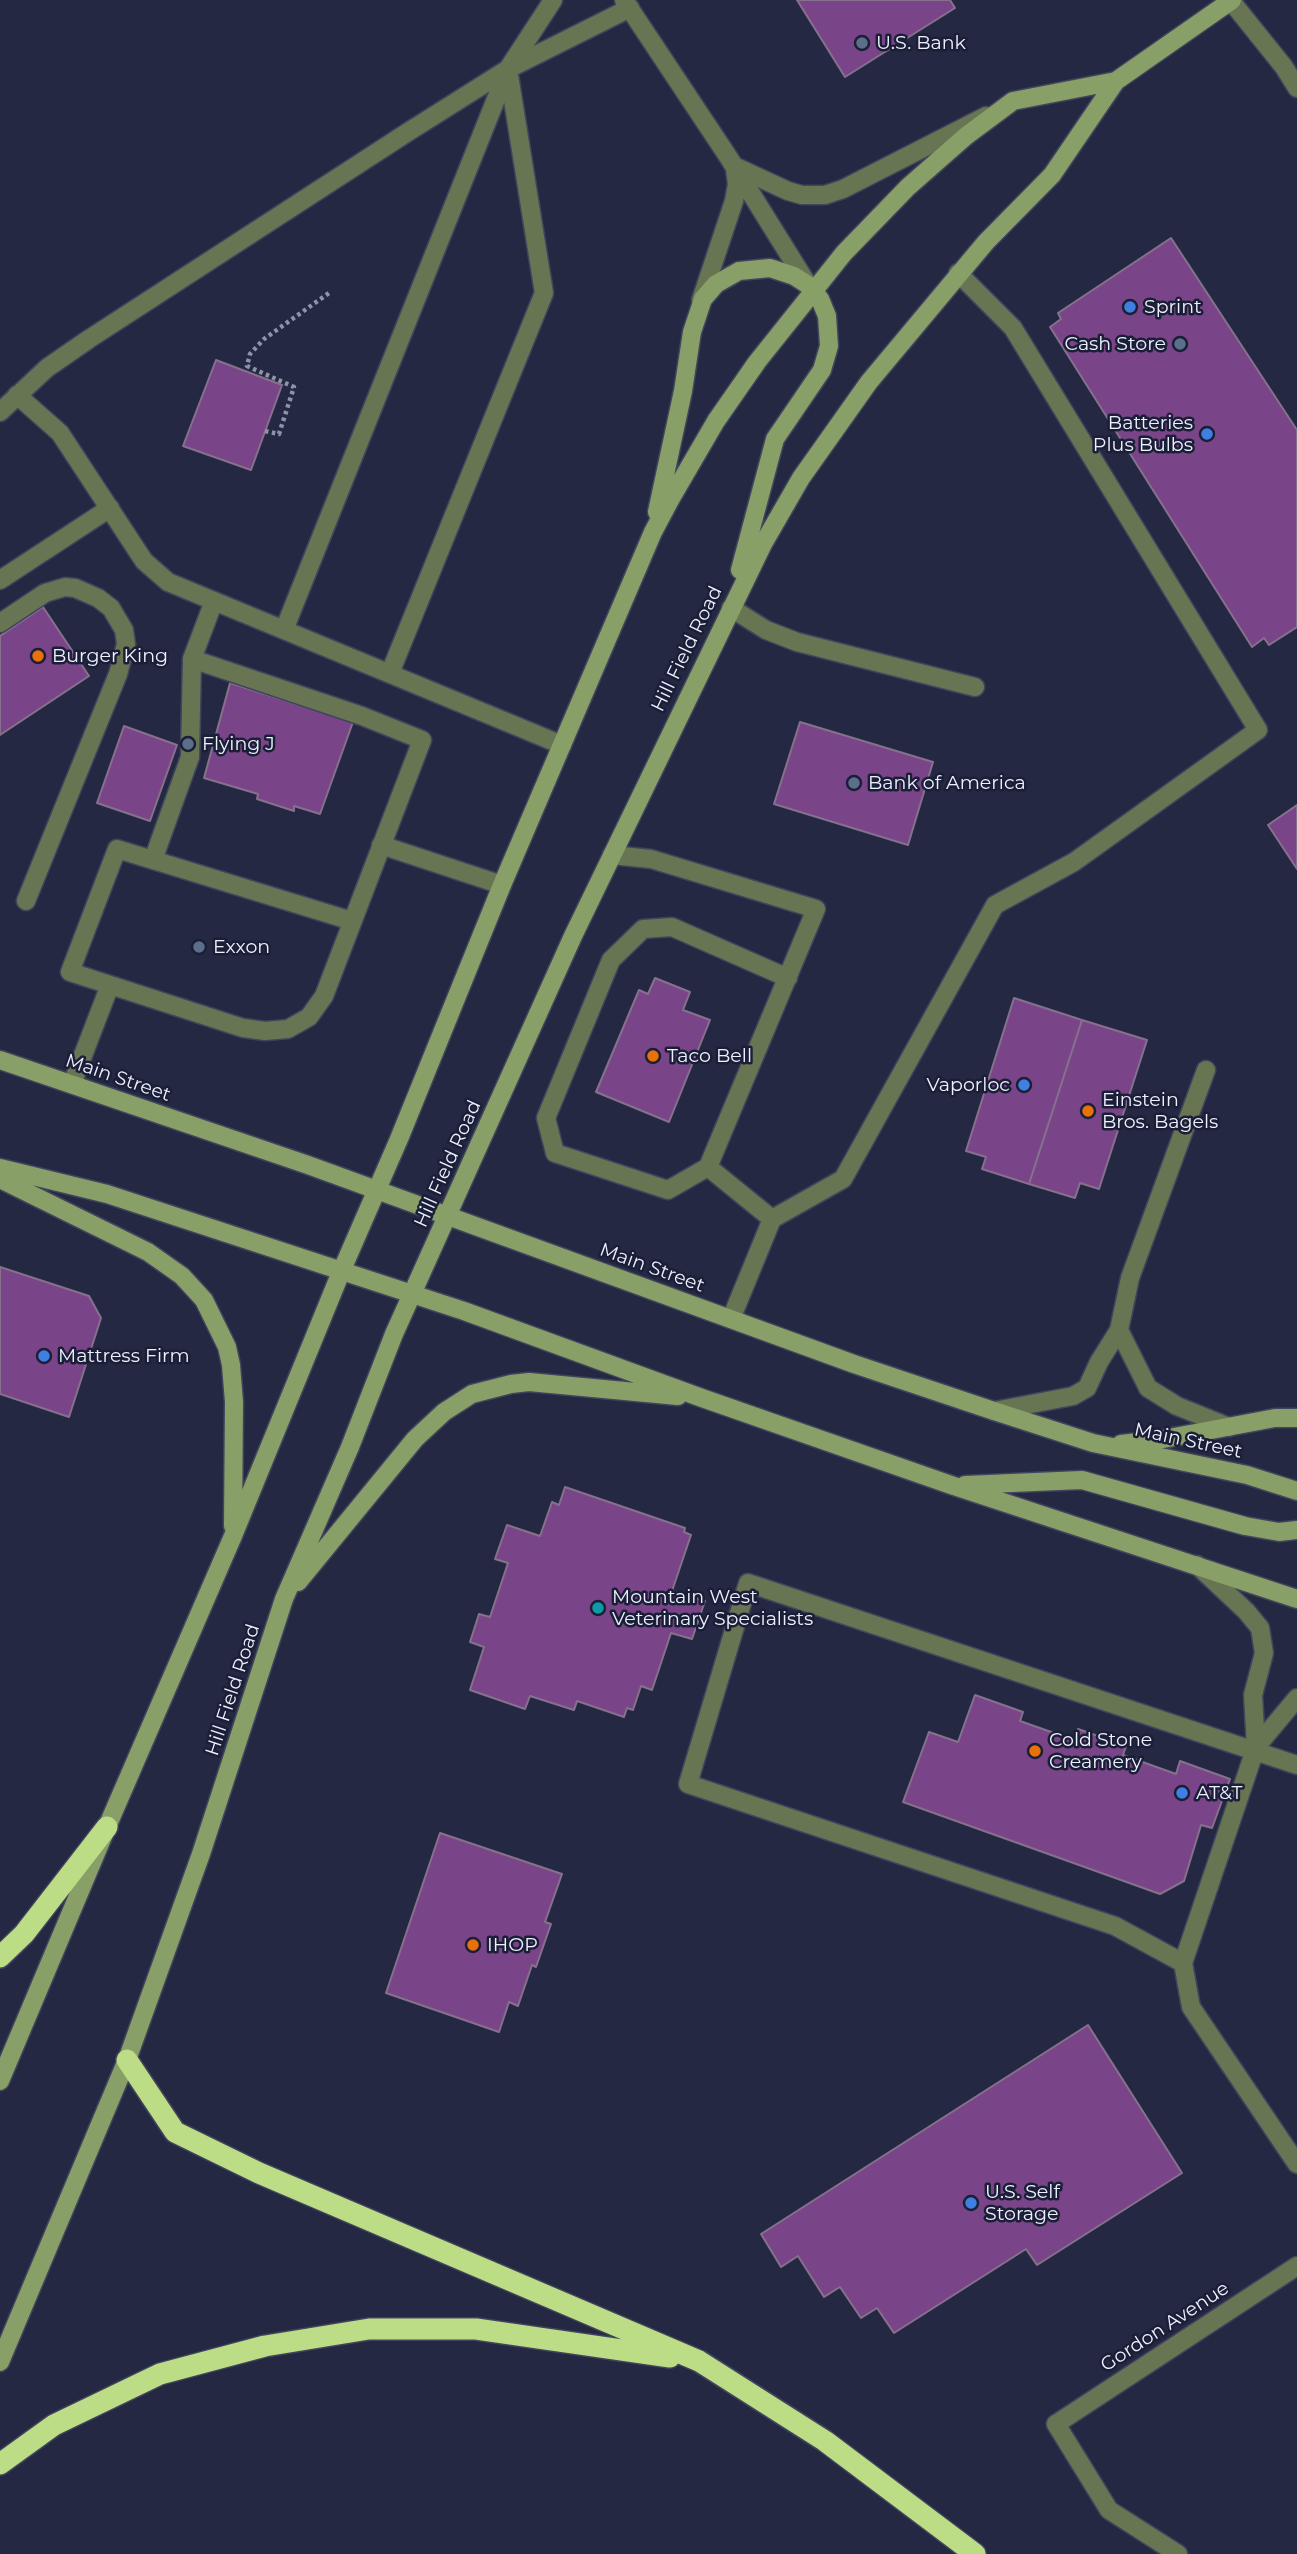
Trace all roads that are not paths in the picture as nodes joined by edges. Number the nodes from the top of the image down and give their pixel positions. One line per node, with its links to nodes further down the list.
1 (553, 0): 4 (street)
2 (1231, 0): 5 (main road, Hill Field Road); 6 (street)
3 (627, 4): 4 (street); 8 (street)
4 (508, 69): 12 (street); 20 (street); 22 (street)
5 (1116, 81): 7 (main road, Hill Field Road); 9 (main road, Hill Field Road)
6 (1297, 88)
7 (1013, 101): 8 (street); 10 (main road, Hill Field Road)
8 (734, 166): 10 (street); 11 (street)
9 (958, 273): 18 (main road, Hill Field Road); 41 (street)
10 (810, 288): 11 (main road); 15 (main road, Hill Field Road); 18 (main road)
11 (698, 309): 15 (main road)
12 (17, 395): 13 (street); 14 (street)
13 (0, 412)
14 (110, 508): 16 (street); 17 (street)
15 (653, 532): 24 (main road, Hill Field Road)
16 (0, 580)
17 (214, 601): 20 (street); 21 (street)
18 (731, 608): 23 (street); 26 (main road, Hill Field Road)
19 (0, 623): 29 (street)
20 (284, 630): 22 (street)
21 (192, 659): 25 (street); 27 (street)
22 (390, 673): 24 (street)
23 (975, 687)
24 (562, 745): 28 (main road, Hill Field Road)
25 (381, 845): 28 (street); 30 (street)
26 (612, 855): 31 (street); 40 (main road, Hill Field Road)
27 (153, 860): 30 (street); 32 (street)
28 (502, 885): 39 (main road, Hill Field Road)
29 (26, 901)
30 (352, 921): 32 (street)
31 (788, 978): 36 (street); 36 (street)
32 (110, 985): 35 (street)
33 (1, 1061): 35 (main road, Main Street)
34 (1206, 1070): 45 (street)
35 (72, 1084): 39 (main road, Main Street)
36 (708, 1167): 41 (street)
37 (0, 1168): 42 (main road)
38 (0, 1179): 54 (main road)
39 (377, 1190): 40 (main road, Main Street); 42 (main road, Hill Field Road)
40 (447, 1217): 43 (main road, Hill Field Road); 44 (main road, Main Street)
41 (772, 1219): 44 (street)
42 (341, 1272): 43 (main road); 54 (main road, Hill Field Road)
43 (413, 1295): 46 (main road); 56 (main road, Hill Field Road)
44 (731, 1319): 47 (main road, Main Street)
45 (1119, 1330): 47 (street); 49 (street)
46 (702, 1398): 51 (main road); 56 (main road)
47 (994, 1411): 50 (main road, Main Street)
48 (1297, 1419): 49 (main road)
49 (1229, 1427): 50 (main road)
50 (1093, 1443): 52 (main road, Main Street)
51 (951, 1485): 53 (main road); 55 (main road)
52 (1297, 1491)
53 (1297, 1531)
54 (233, 1536): 61 (main road, Hill Field Road)
55 (1195, 1564): 57 (main road); 59 (street)
56 (285, 1599): 64 (main road, Hill Field Road)
57 (1297, 1599)
58 (1297, 1698): 59 (street)
59 (1255, 1749): 60 (street); 63 (street); 63 (street)
60 (1297, 1765)
61 (107, 1827): 62 (highway); 65 (main road, Hill Field Road)
62 (0, 1957)
63 (1183, 1964): 66 (street)
64 (127, 2060): 68 (highway); 69 (main road, Hill Field Road)
65 (0, 2081)
66 (1297, 2164)
67 (1297, 2266): 72 (street, Gordon Avenue)
68 (699, 2361): 70 (highway); 71 (highway)
69 (0, 2362)
70 (0, 2464)
71 (975, 2554)
72 (1178, 2554)

